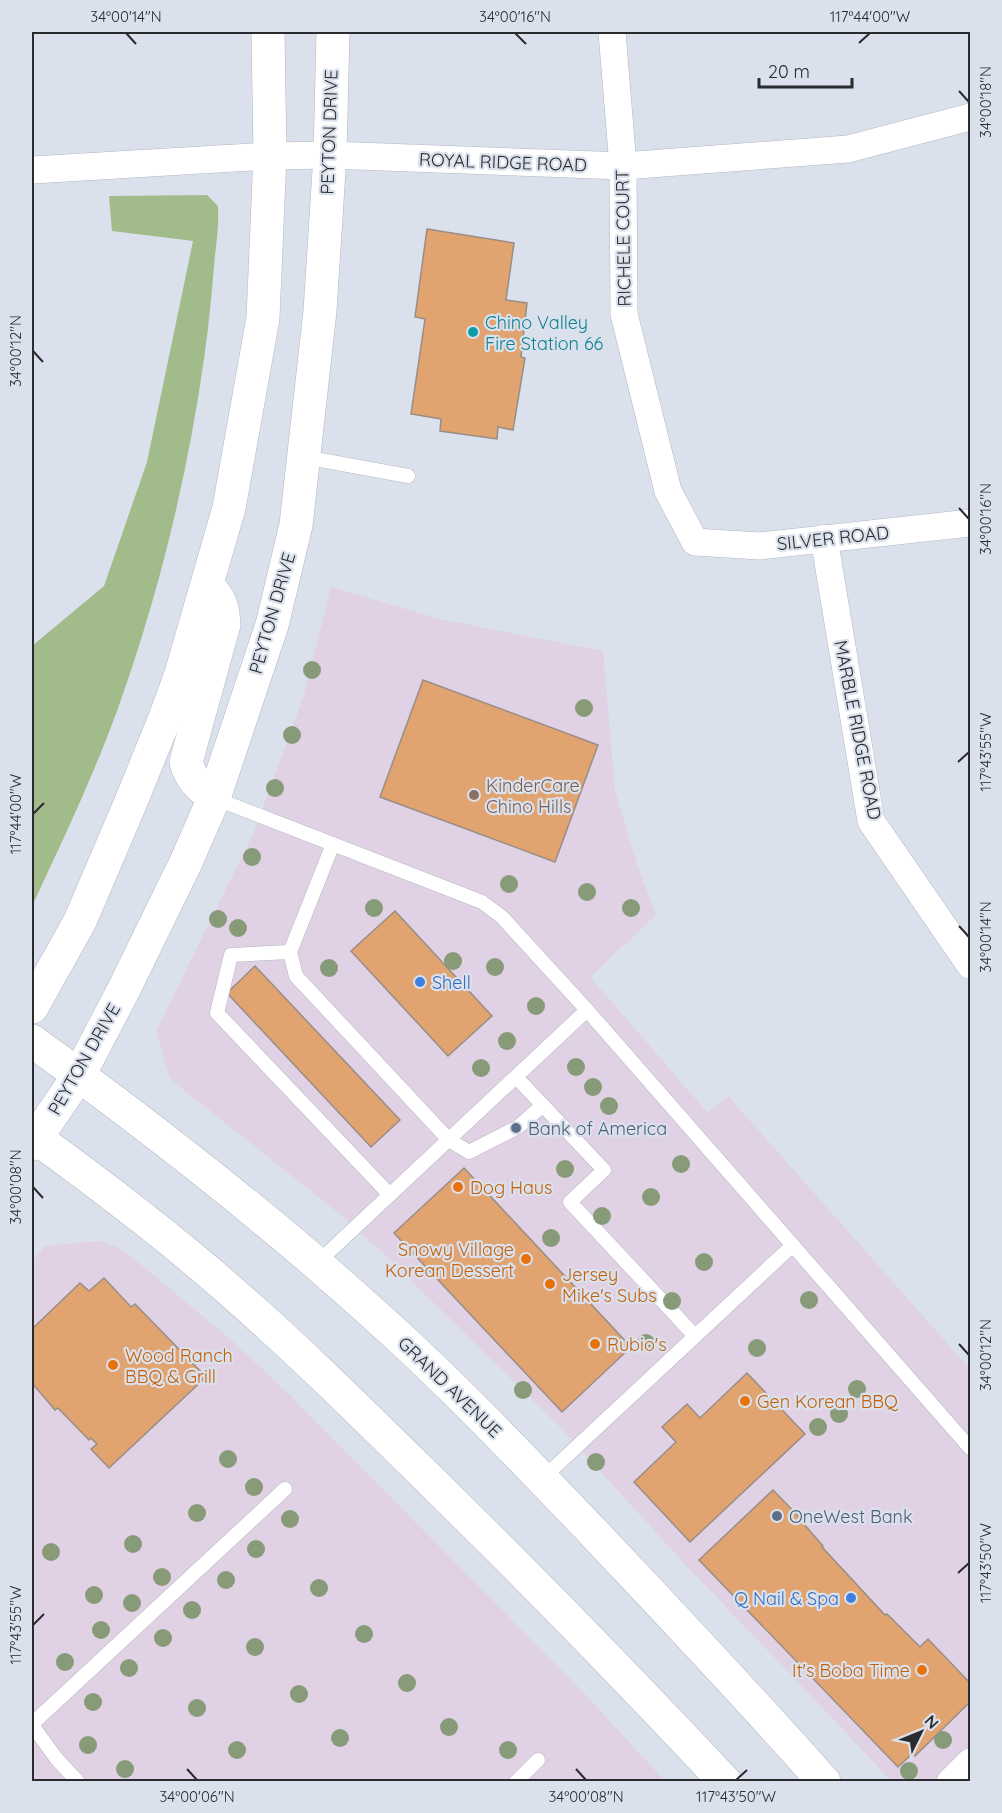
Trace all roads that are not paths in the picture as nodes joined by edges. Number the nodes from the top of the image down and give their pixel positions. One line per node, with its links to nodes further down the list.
1 (268, 32): 6 (main road)
2 (333, 32): 5 (main road, PEYTON DRIVE)
3 (612, 32): 7 (street, RICHELE COURT)
4 (970, 117): 7 (street, ROYAL RIDGE ROAD)
5 (330, 154): 6 (street, ROYAL RIDGE ROAD); 7 (street, ROYAL RIDGE ROAD); 9 (main road, PEYTON DRIVE)
6 (270, 156): 8 (street, ROYAL RIDGE ROAD); 14 (main road)
7 (623, 166): 13 (street, RICHELE COURT)
8 (32, 170)
9 (304, 457): 10 (lane); 15 (main road, PEYTON DRIVE)
10 (408, 476)
11 (970, 523): 12 (street, SILVER ROAD)
12 (824, 538): 13 (street, SILVER ROAD); 18 (street, MARBLE RIDGE ROAD)
13 (695, 542)
14 (205, 592): 15 (main road); 19 (main road)
15 (214, 798): 16 (lane); 22 (main road, PEYTON DRIVE)
16 (333, 844): 17 (lane); 20 (lane)
17 (290, 952): 26 (lane); 27 (lane)
18 (970, 964)
19 (32, 1007)
20 (587, 1010): 23 (lane); 28 (lane)
21 (32, 1041): 22 (main road, GRAND AVENUE)
22 (79, 1075): 25 (main road, PEYTON DRIVE); 29 (main road, GRAND AVENUE)
23 (516, 1077): 24 (lane); 26 (lane)
24 (543, 1105): 26 (lane); 30 (lane)
25 (33, 1139): 39 (main road)
26 (449, 1140): 27 (lane)
27 (390, 1196): 29 (lane)
28 (793, 1245): 30 (lane); 31 (lane)
29 (316, 1264): 32 (main road, GRAND AVENUE)
30 (695, 1336): 32 (lane)
31 (970, 1448)
32 (542, 1479): 40 (main road, GRAND AVENUE)
33 (285, 1489): 34 (lane)
34 (32, 1725): 37 (lane)
35 (538, 1760): 38 (lane)
36 (970, 1762): 41 (street)
37 (78, 1782)
38 (516, 1782)
39 (725, 1782)
40 (824, 1782)
41 (950, 1782)

